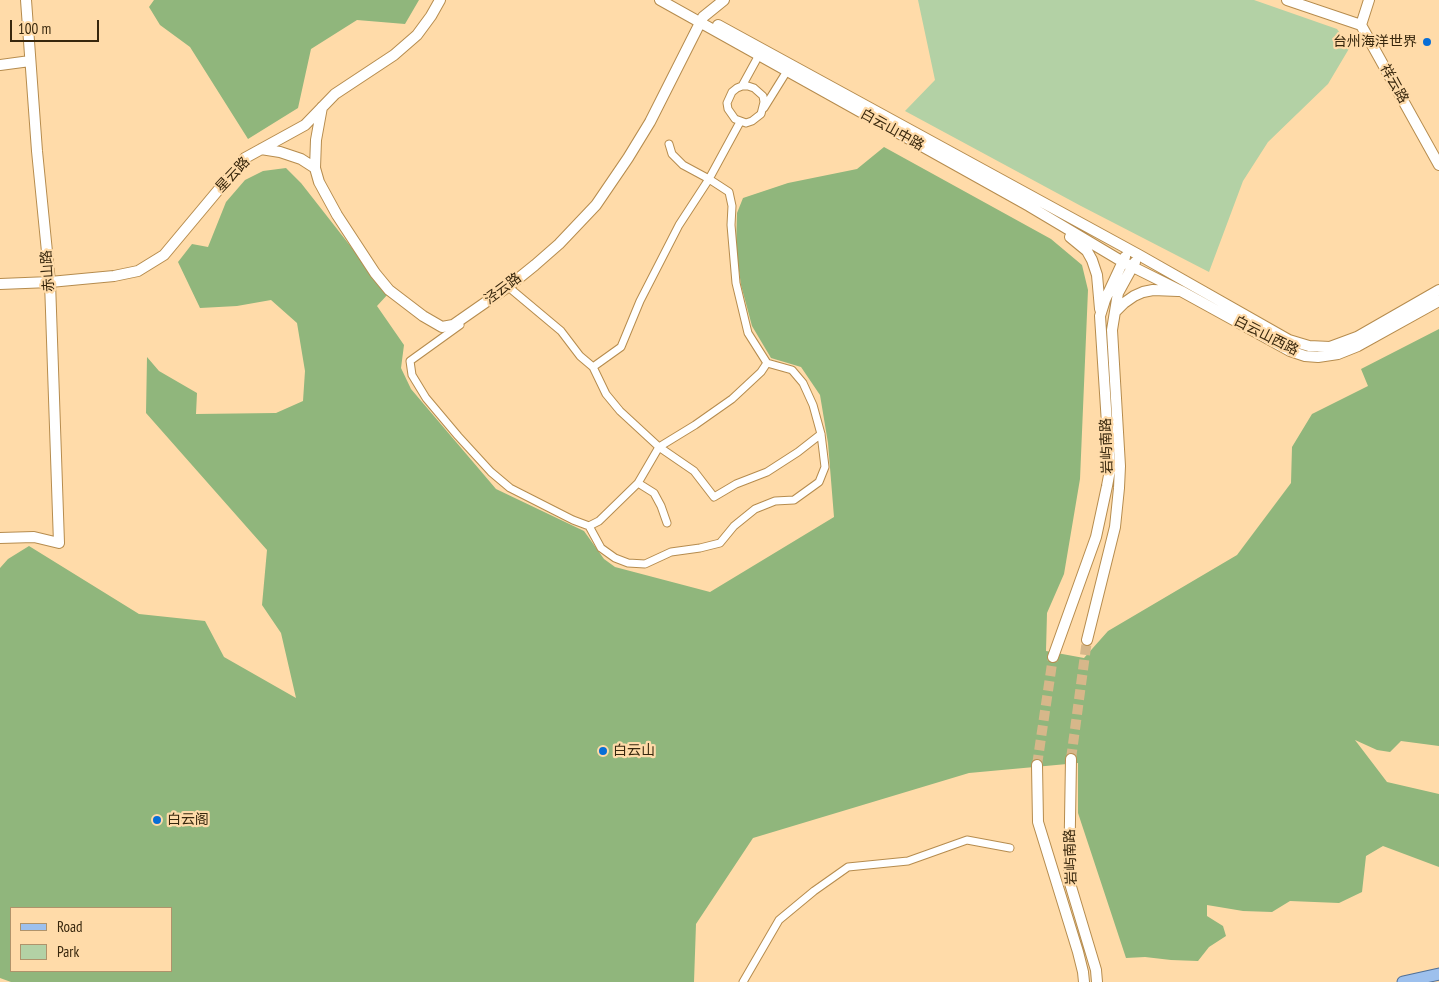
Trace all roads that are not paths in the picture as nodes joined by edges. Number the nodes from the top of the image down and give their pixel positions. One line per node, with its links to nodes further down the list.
1 (26, 0): 11 (main road, 赤山路)
2 (440, 0): 15 (main road, 星云路)
3 (660, 0): 8 (main road, 白云山中路)
4 (673, 0): 8 (main road, 白云山中路)
5 (724, 0): 8 (main road)
6 (1287, 0): 9 (main road)
7 (1370, 0): 9 (main road)
8 (702, 20): 10 (main road, 白云山中路); 24 (main road, 白云山中路); 29 (main road, 泾云路)
9 (1361, 25): 20 (main road, 祥云路)
10 (759, 55): 13 (main road, 白云山中路); 14 (street)
11 (30, 61): 12 (main road); 27 (main road, 赤山路)
12 (0, 65)
13 (787, 71): 16 (street); 23 (main road, 白云山中路)
14 (742, 86): 16 (street); 17 (street)
15 (322, 107): 19 (main road, 星云路); 21 (main road, 泾云路)
16 (764, 108): 17 (street)
17 (740, 122): 22 (street)
18 (669, 144): 22 (street)
19 (261, 150): 21 (main road); 27 (main road, 星云路)
20 (1439, 165)
21 (315, 168): 29 (main road, 泾云路)
22 (709, 178): 35 (street); 36 (street)
23 (1029, 206): 26 (main road, 白云山中路); 34 (main road)
24 (1129, 250): 25 (main road, 白云山西路); 26 (main road)
25 (1139, 255): 26 (main road); 30 (main road, 白云山西路)
26 (1128, 264): 31 (main road, 白云山西路); 33 (main road, 岩屿南路); 34 (main road, 岩屿南路)
27 (50, 282): 28 (main road, 星云路); 42 (main road, 赤山路)
28 (0, 284)
29 (510, 288): 36 (street); 41 (street)
30 (1439, 290)
31 (1181, 291): 32 (main road, 白云山西路); 33 (main road)
32 (1439, 301)
33 (1115, 313): 43 (main road, 岩屿南路)
34 (1100, 316): 44 (main road, 岩屿南路)
35 (767, 363): 37 (street); 38 (street)
36 (594, 367): 38 (street)
37 (820, 434): 38 (street); 41 (street)
38 (659, 447): 39 (street)
39 (638, 483): 40 (street); 41 (street)
40 (667, 523)
41 (589, 526)
42 (0, 538)
43 (1087, 640)
44 (1053, 657)
45 (1071, 759): 52 (main road, 岩屿南路)
46 (1037, 765): 51 (main road, 岩屿南路)
47 (1010, 848): 50 (street)
48 (1439, 974): 49 (main road)
49 (1410, 981)
50 (743, 982)
51 (1084, 982)
52 (1097, 982)

